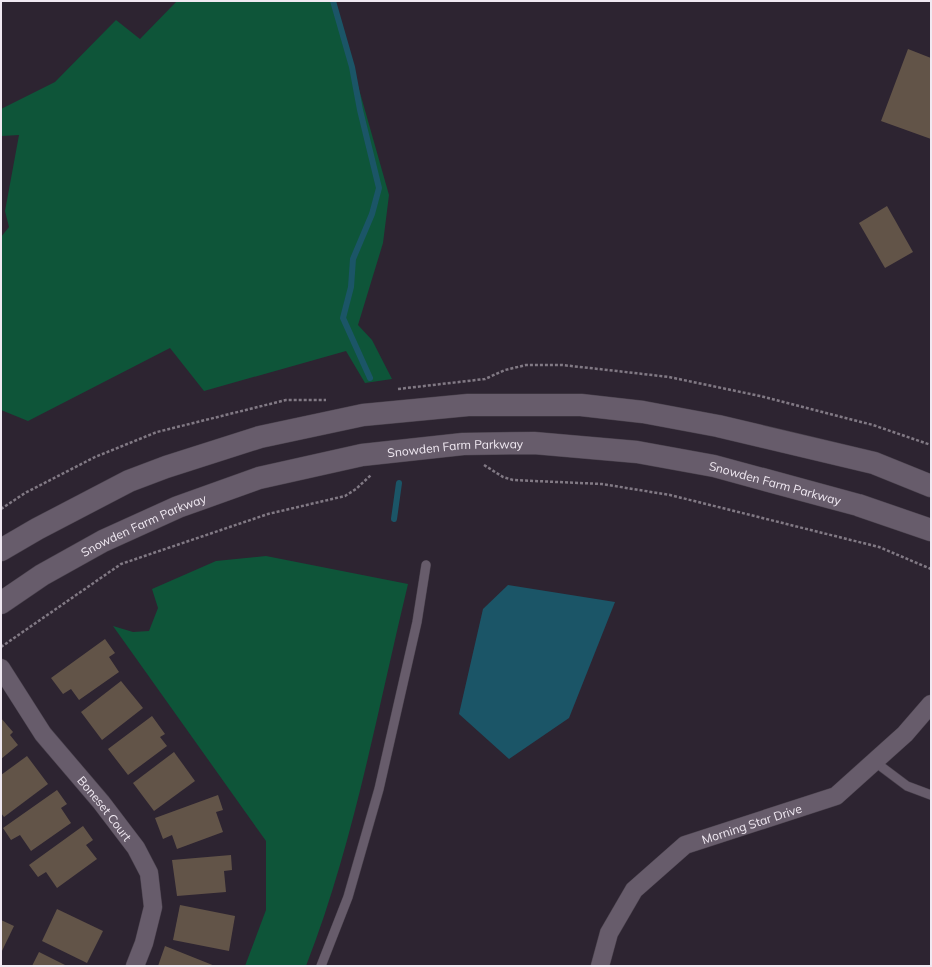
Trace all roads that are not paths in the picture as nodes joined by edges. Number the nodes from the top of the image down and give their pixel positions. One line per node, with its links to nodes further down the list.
1 (931, 486): 3 (main road)
2 (931, 530): 5 (main road, Snowden Farm Parkway)
3 (1, 550)
4 (426, 565): 11 (lane)
5 (1, 603)
6 (1, 668): 10 (street, Boneset Court)
7 (931, 704): 8 (street, Morning Star Drive)
8 (875, 762): 9 (lane); 12 (street, Morning Star Drive)
9 (931, 795)
10 (135, 966)
11 (321, 966)
12 (600, 966)

